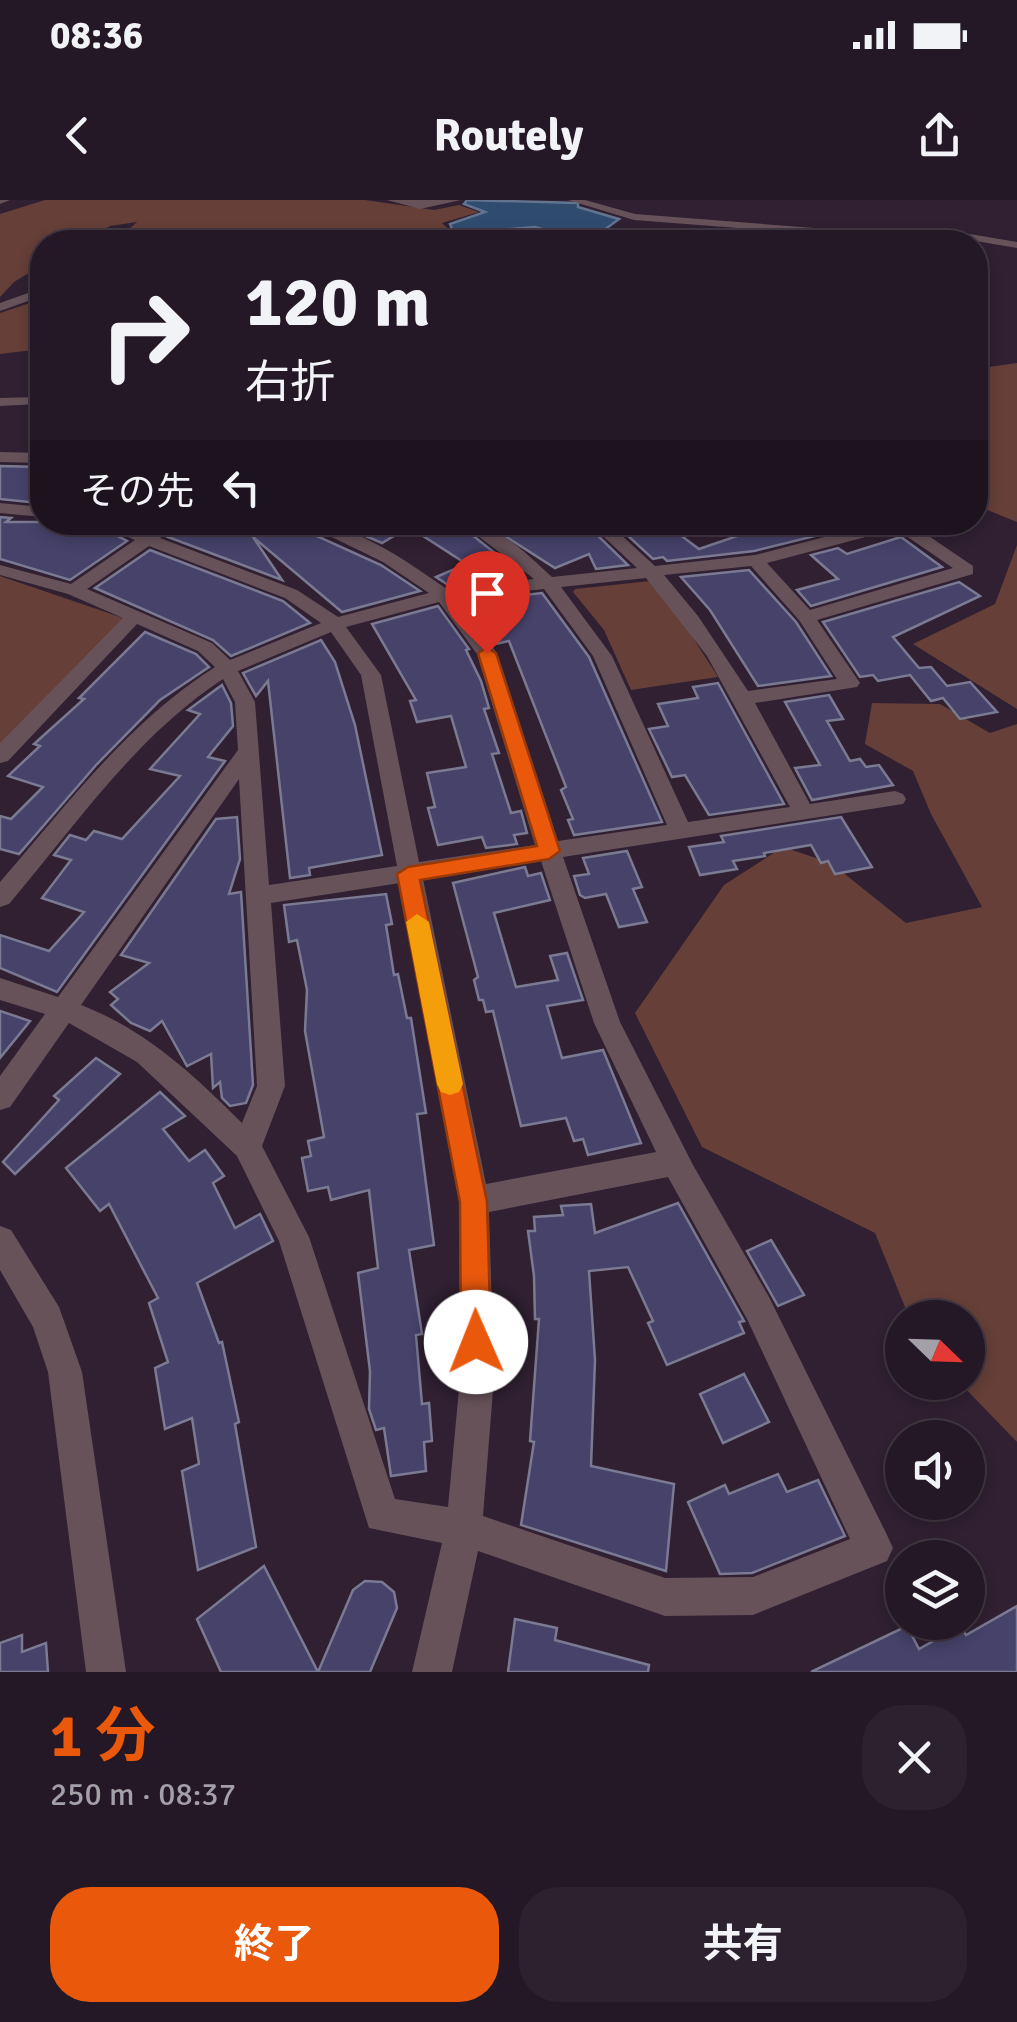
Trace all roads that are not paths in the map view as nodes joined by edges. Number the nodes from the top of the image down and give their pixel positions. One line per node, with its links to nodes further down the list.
1 (392, 200): 2 (street)
2 (456, 200)
3 (573, 200): 4 (street)
4 (802, 230)
5 (988, 240): 6 (street)
6 (1017, 245)
7 (30, 296): 8 (street)
8 (0, 307)
9 (30, 400): 10 (street)
10 (0, 402)
11 (0, 457): 12 (street)
12 (30, 458)
13 (0, 508): 14 (street)
14 (30, 511)
15 (155, 535): 26 (street)
16 (172, 535): 30 (street)
17 (338, 535): 27 (street)
18 (490, 535): 25 (street)
19 (611, 535): 24 (street)
20 (857, 535): 22 (street)
21 (916, 535): 29 (street)
22 (755, 560): 24 (street); 29 (street)
23 (0, 570): 26 (street)
24 (655, 572): 25 (street); 32 (street)
25 (552, 583): 27 (street); 37 (street)
26 (74, 590): 28 (street)
27 (443, 596): 30 (street); 38 (street)
28 (134, 616): 31 (street); 34 (street)
29 (806, 617): 32 (street)
30 (335, 624): 31 (street); 39 (street)
31 (227, 668): 33 (street); 41 (street)
32 (742, 698): 36 (street)
33 (248, 751): 40 (street); 43 (street)
34 (0, 756)
35 (895, 800): 36 (street)
36 (804, 813): 37 (street)
37 (681, 832): 38 (street)
38 (549, 851): 39 (street); 46 (street)
39 (408, 874): 40 (street); 47 (street)
40 (258, 896): 45 (street)
41 (0, 898)
42 (0, 989): 43 (street)
43 (65, 1009): 44 (street); 45 (street)
44 (0, 1098)
45 (247, 1147): 49 (street)
46 (681, 1172): 47 (street); 49 (street)
47 (474, 1202): 49 (street)
48 (0, 1241): 50 (street)
49 (464, 1528): 51 (street)
50 (106, 1672)
51 (432, 1672)

